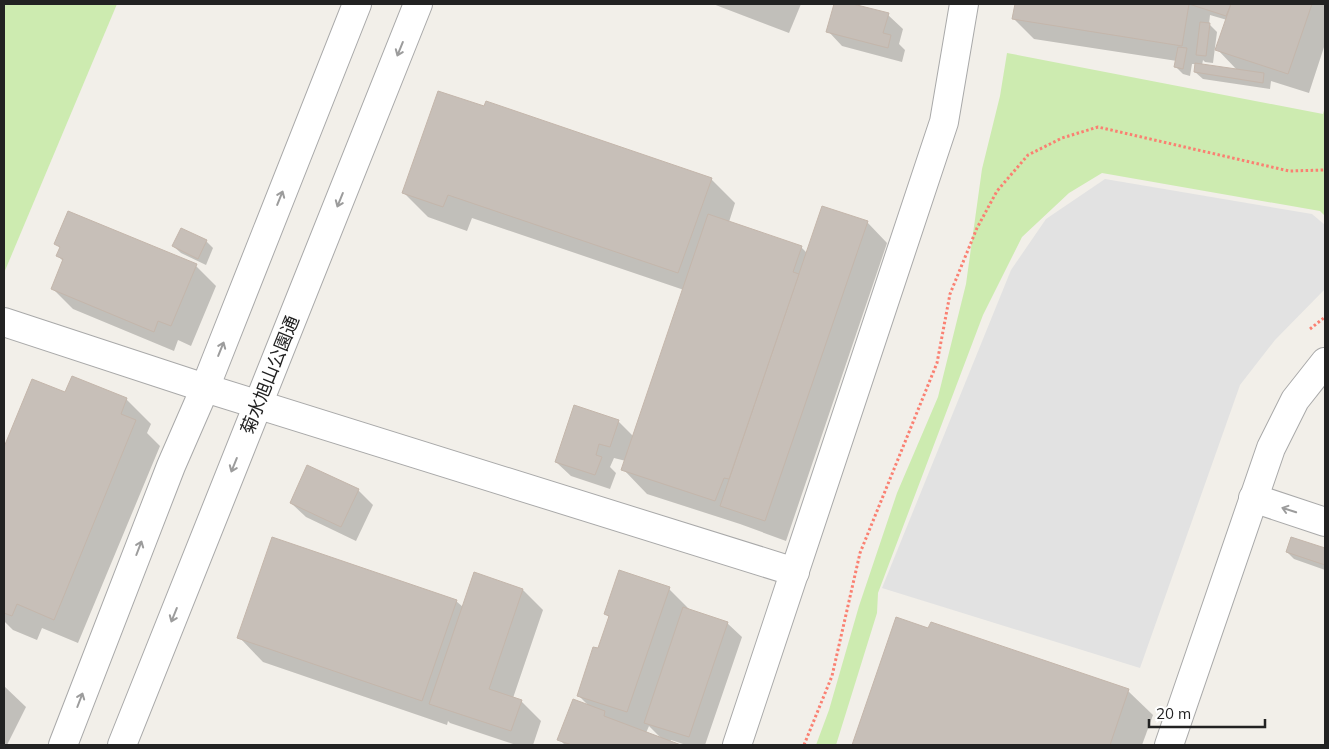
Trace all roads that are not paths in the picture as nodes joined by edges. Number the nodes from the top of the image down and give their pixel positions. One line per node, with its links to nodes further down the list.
1 (357, 4): 6 (street, one-way to 1)
2 (418, 4): 7 (street, 菊水旭山公園通, one-way to 7)
3 (964, 4): 10 (street)
4 (4, 322): 6 (street)
5 (1325, 362): 8 (street)
6 (206, 388): 7 (street); 11 (street, one-way to 6)
7 (259, 404): 10 (street); 12 (street, 菊水旭山公園通, one-way to 12)
8 (1253, 498): 9 (street, one-way to 8); 14 (street)
9 (1325, 522)
10 (795, 572): 13 (street)
11 (62, 745)
12 (122, 745)
13 (737, 745)
14 (1169, 745)

